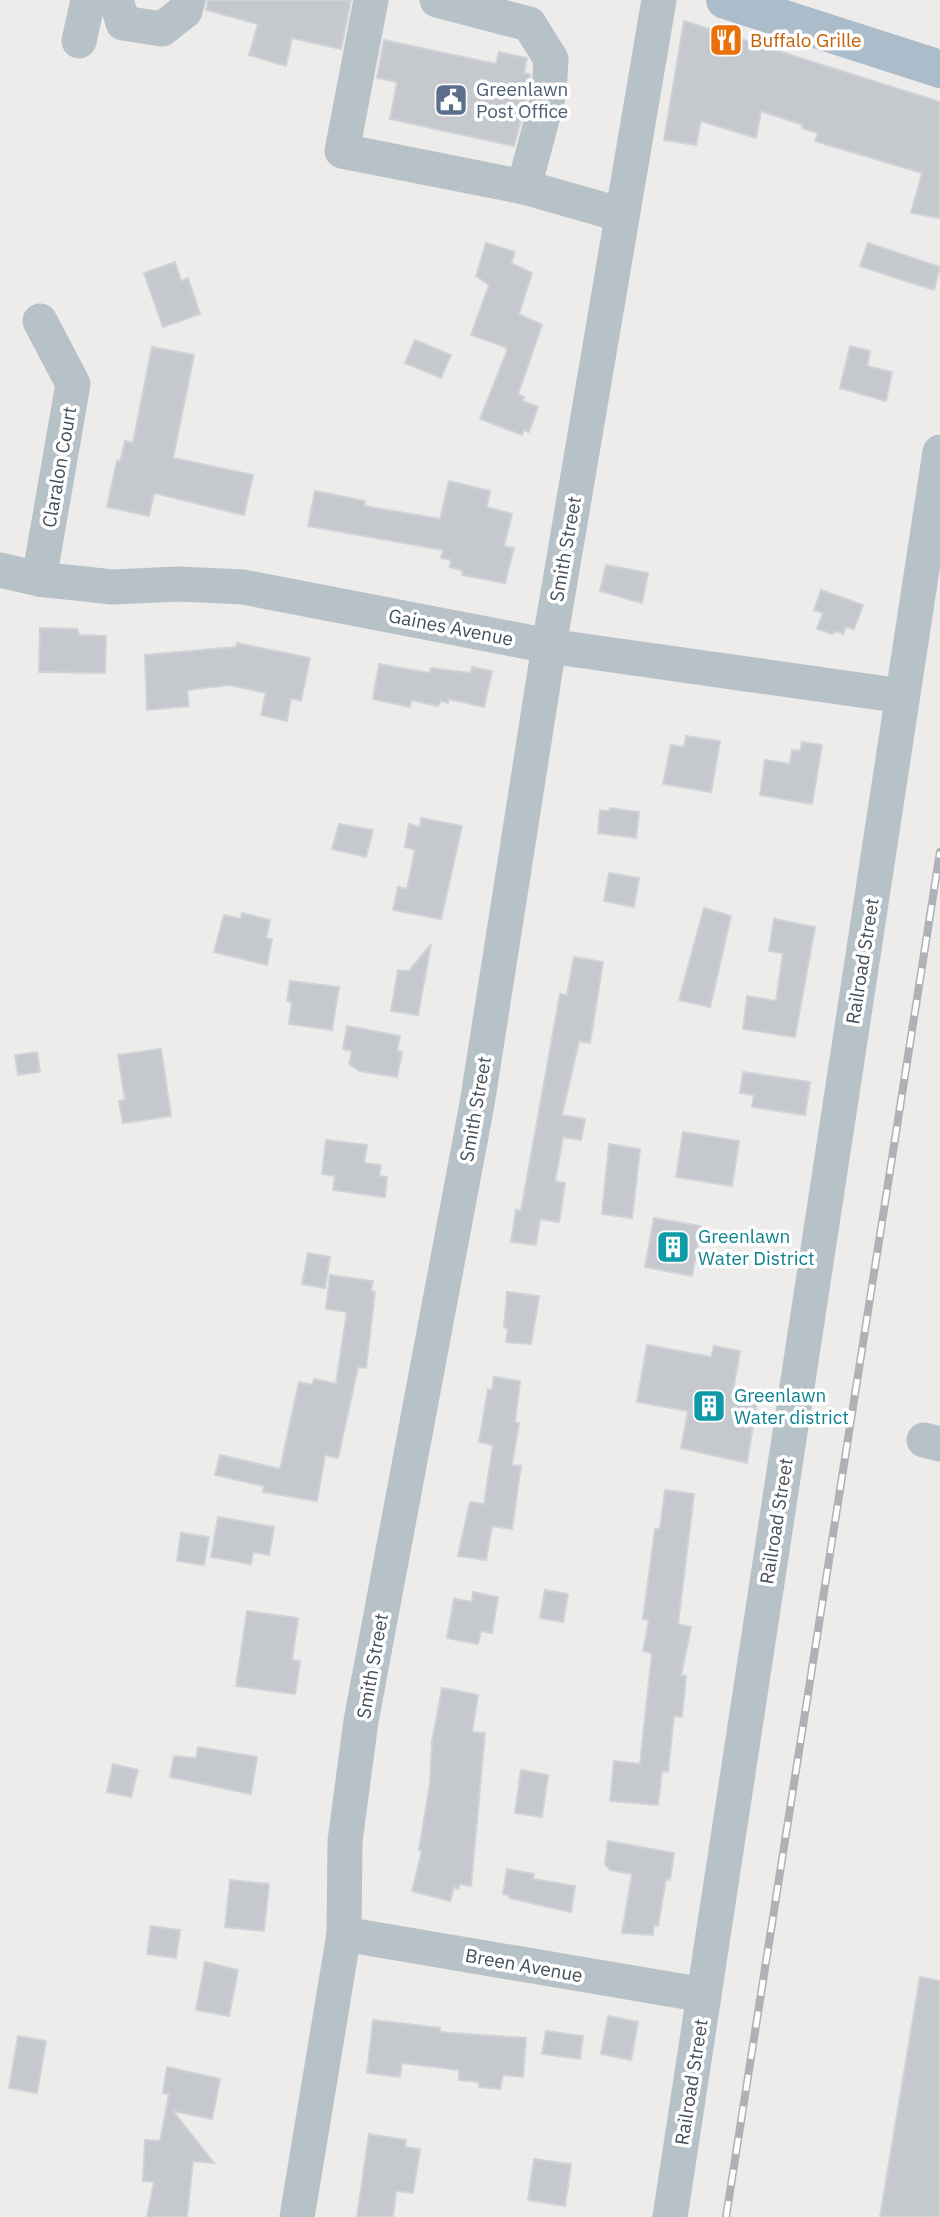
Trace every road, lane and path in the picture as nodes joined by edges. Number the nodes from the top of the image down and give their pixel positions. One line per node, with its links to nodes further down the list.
1 (88, 0): 8 (street)
2 (116, 0): 3 (street)
3 (188, 0)
4 (371, 0): 10 (street)
5 (437, 0): 10 (street)
6 (659, 0): 11 (street, Smith Street)
7 (725, 0): 9 (main road)
8 (79, 41)
9 (940, 69)
10 (524, 187): 11 (street)
11 (622, 215): 16 (street, Smith Street)
12 (40, 321): 15 (street, Claralon Court)
13 (940, 452): 17 (street, Railroad Street)
14 (0, 570): 15 (street, Gaines Avenue)
15 (39, 579): 16 (street, Gaines Avenue)
16 (549, 646): 17 (street, Gaines Avenue); 18 (street, Smith Street)
17 (902, 696): 19 (street, Railroad Street)
18 (344, 1934): 19 (street, Breen Avenue); 20 (street, Smith Street)
19 (704, 1995): 21 (street, Railroad Street)
20 (297, 2217)
21 (670, 2217)

